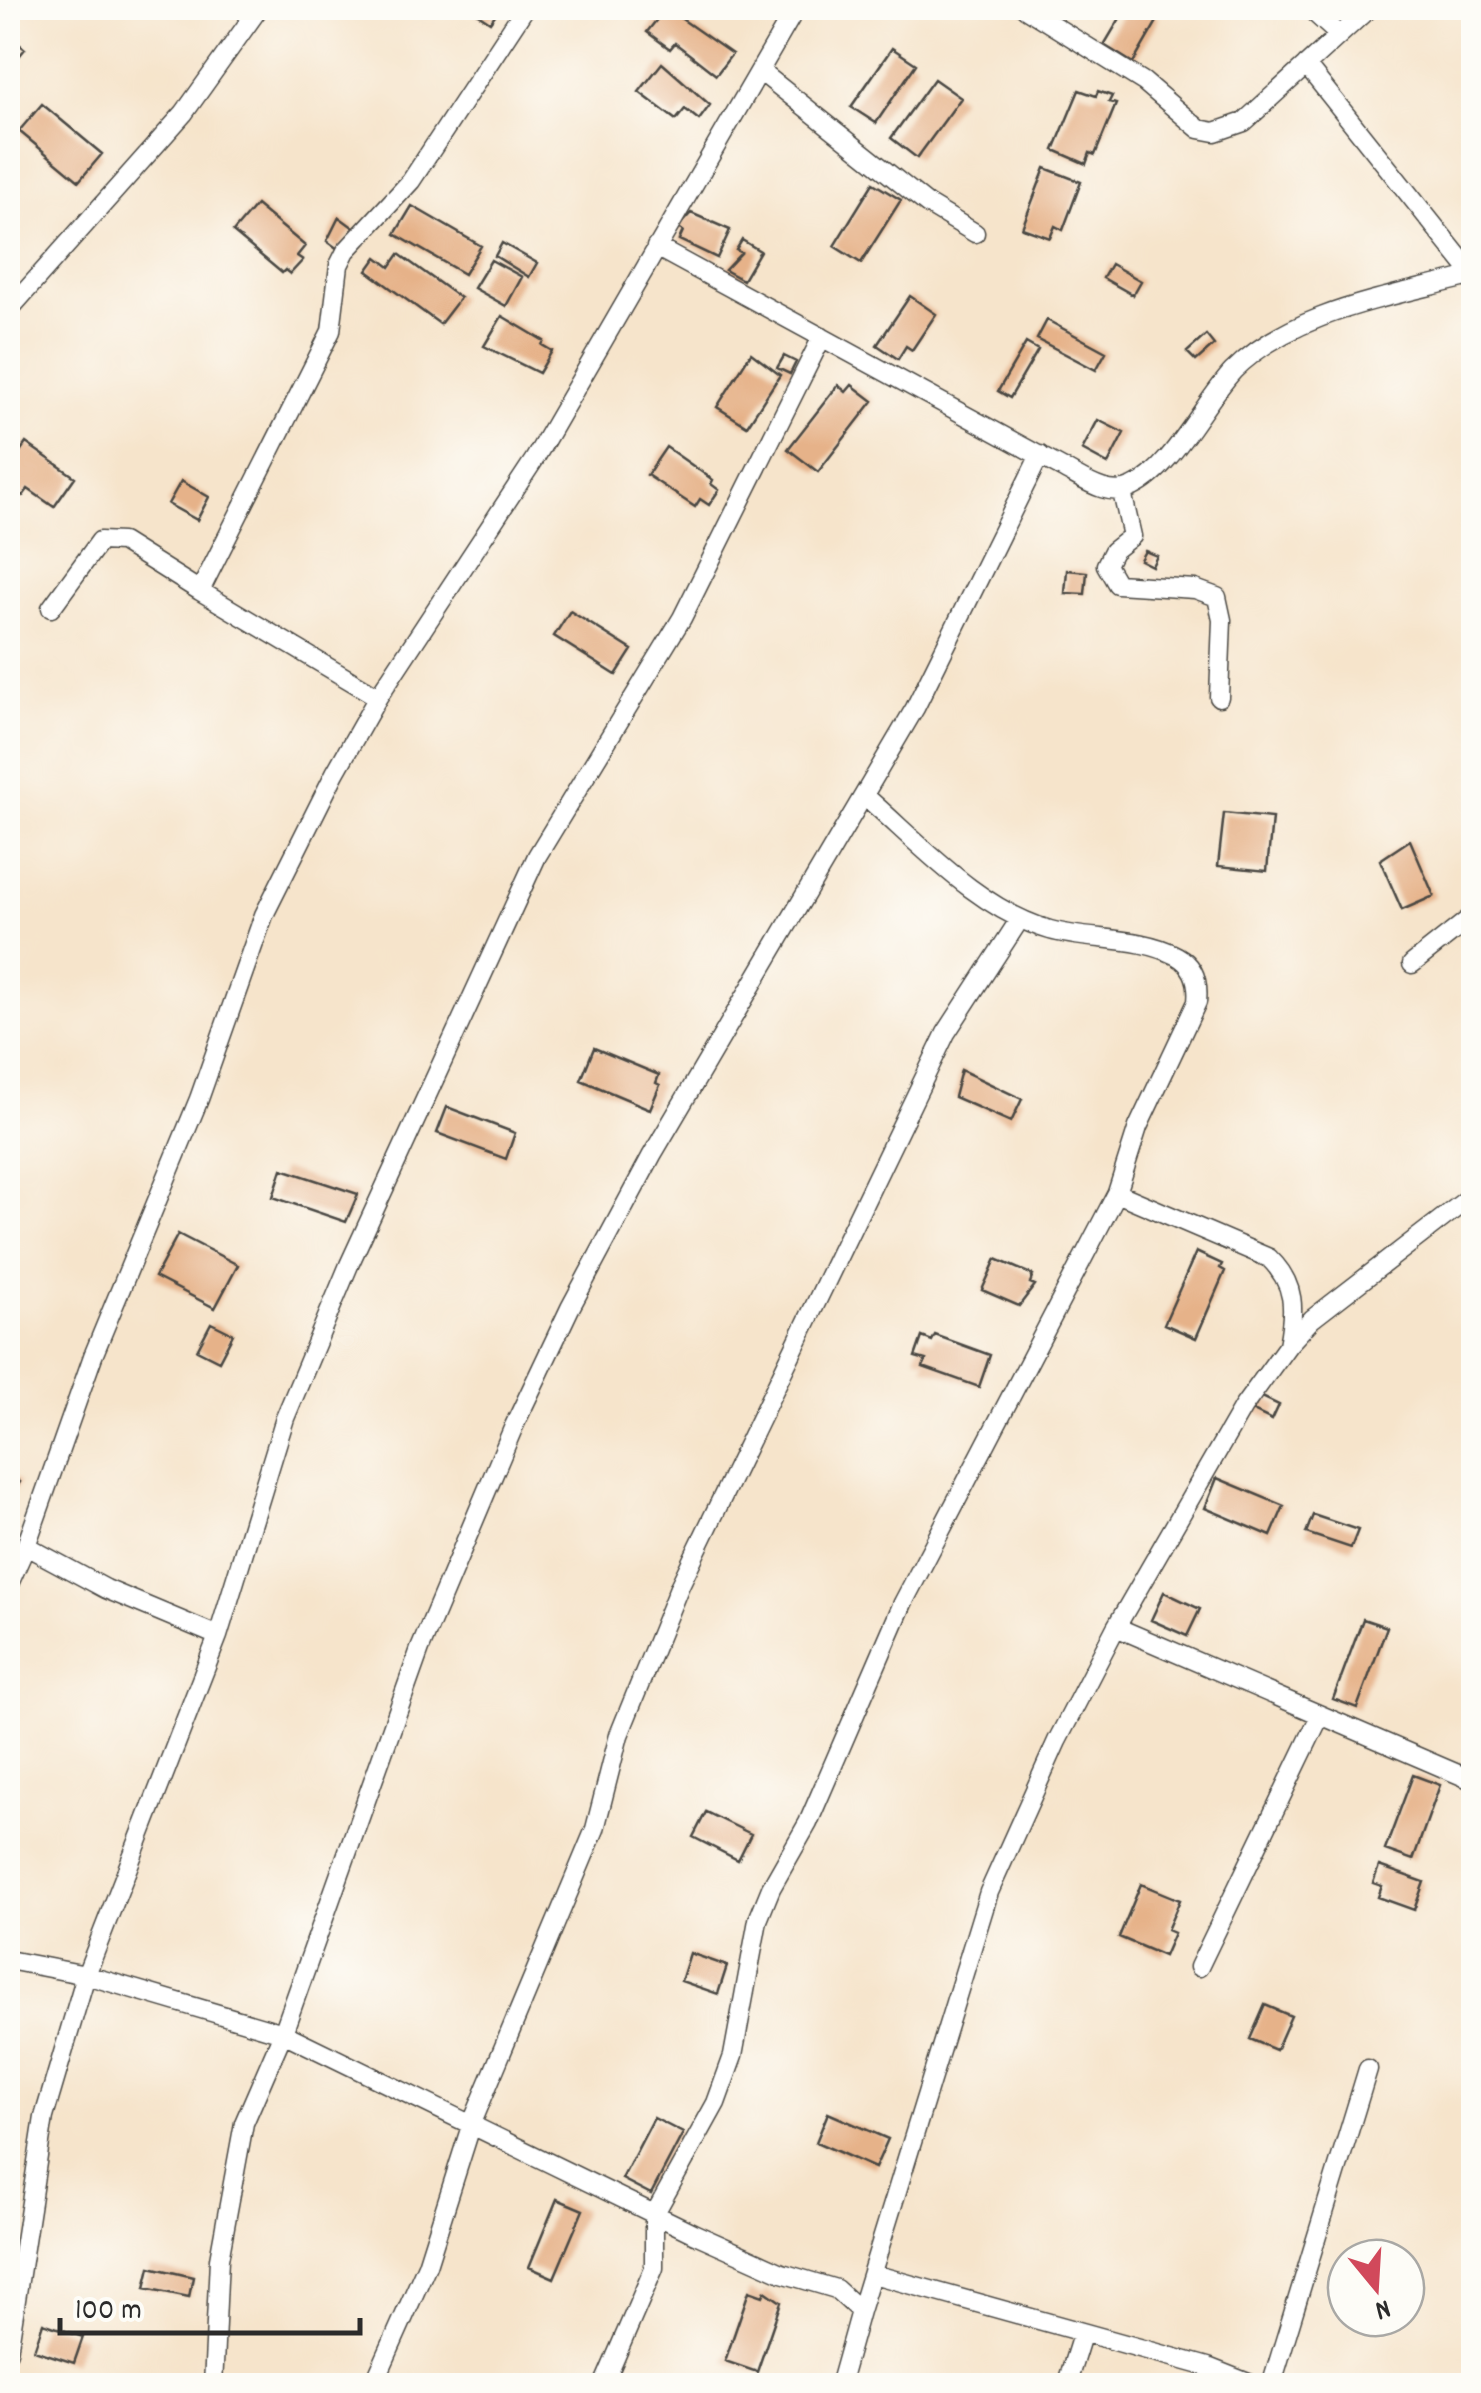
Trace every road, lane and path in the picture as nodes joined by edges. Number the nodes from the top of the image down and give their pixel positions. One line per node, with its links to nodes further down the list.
1 (259, 8): 13 (street)
2 (525, 8): 17 (street)
3 (796, 8): 9 (street)
4 (1025, 8): 8 (street)
5 (1309, 8): 7 (street)
6 (1369, 8): 7 (street)
7 (1340, 35): 8 (street)
8 (1306, 65): 12 (street)
9 (760, 70): 10 (street); 11 (street)
10 (976, 233)
11 (656, 247): 14 (street); 19 (street)
12 (1473, 275): 16 (street)
13 (8, 310)
14 (822, 337): 15 (street); 31 (street)
15 (1040, 456): 16 (street); 21 (street)
16 (1122, 492): 20 (street)
17 (200, 591): 18 (street); 19 (street)
18 (50, 608)
19 (378, 697): 28 (street)
20 (1219, 698)
21 (865, 796): 23 (street); 37 (street)
22 (1474, 916): 24 (street)
23 (1020, 919): 25 (street); 39 (street)
24 (1412, 964)
25 (1118, 1193): 27 (street); 40 (street)
26 (1474, 1194): 27 (street)
27 (1288, 1345): 30 (street)
28 (26, 1546): 29 (street); 31 (street)
29 (8, 1586)
30 (1116, 1626): 32 (street); 41 (street)
31 (218, 1636): 36 (street)
32 (1319, 1718): 33 (street); 35 (street)
33 (1474, 1781)
34 (8, 1960): 36 (street)
35 (1199, 1967)
36 (86, 1975): 37 (street); 44 (street)
37 (283, 2033): 39 (street); 45 (street)
38 (1368, 2069): 51 (street)
39 (472, 2123): 40 (street); 46 (street)
40 (654, 2215): 42 (street); 47 (street)
41 (873, 2274): 42 (street); 43 (street)
42 (860, 2311): 48 (street)
43 (1082, 2336): 49 (street); 50 (street)
44 (8, 2352)
45 (213, 2386)
46 (372, 2386)
47 (602, 2386)
48 (838, 2386)
49 (1066, 2386)
50 (1256, 2386)
51 (1271, 2386)

